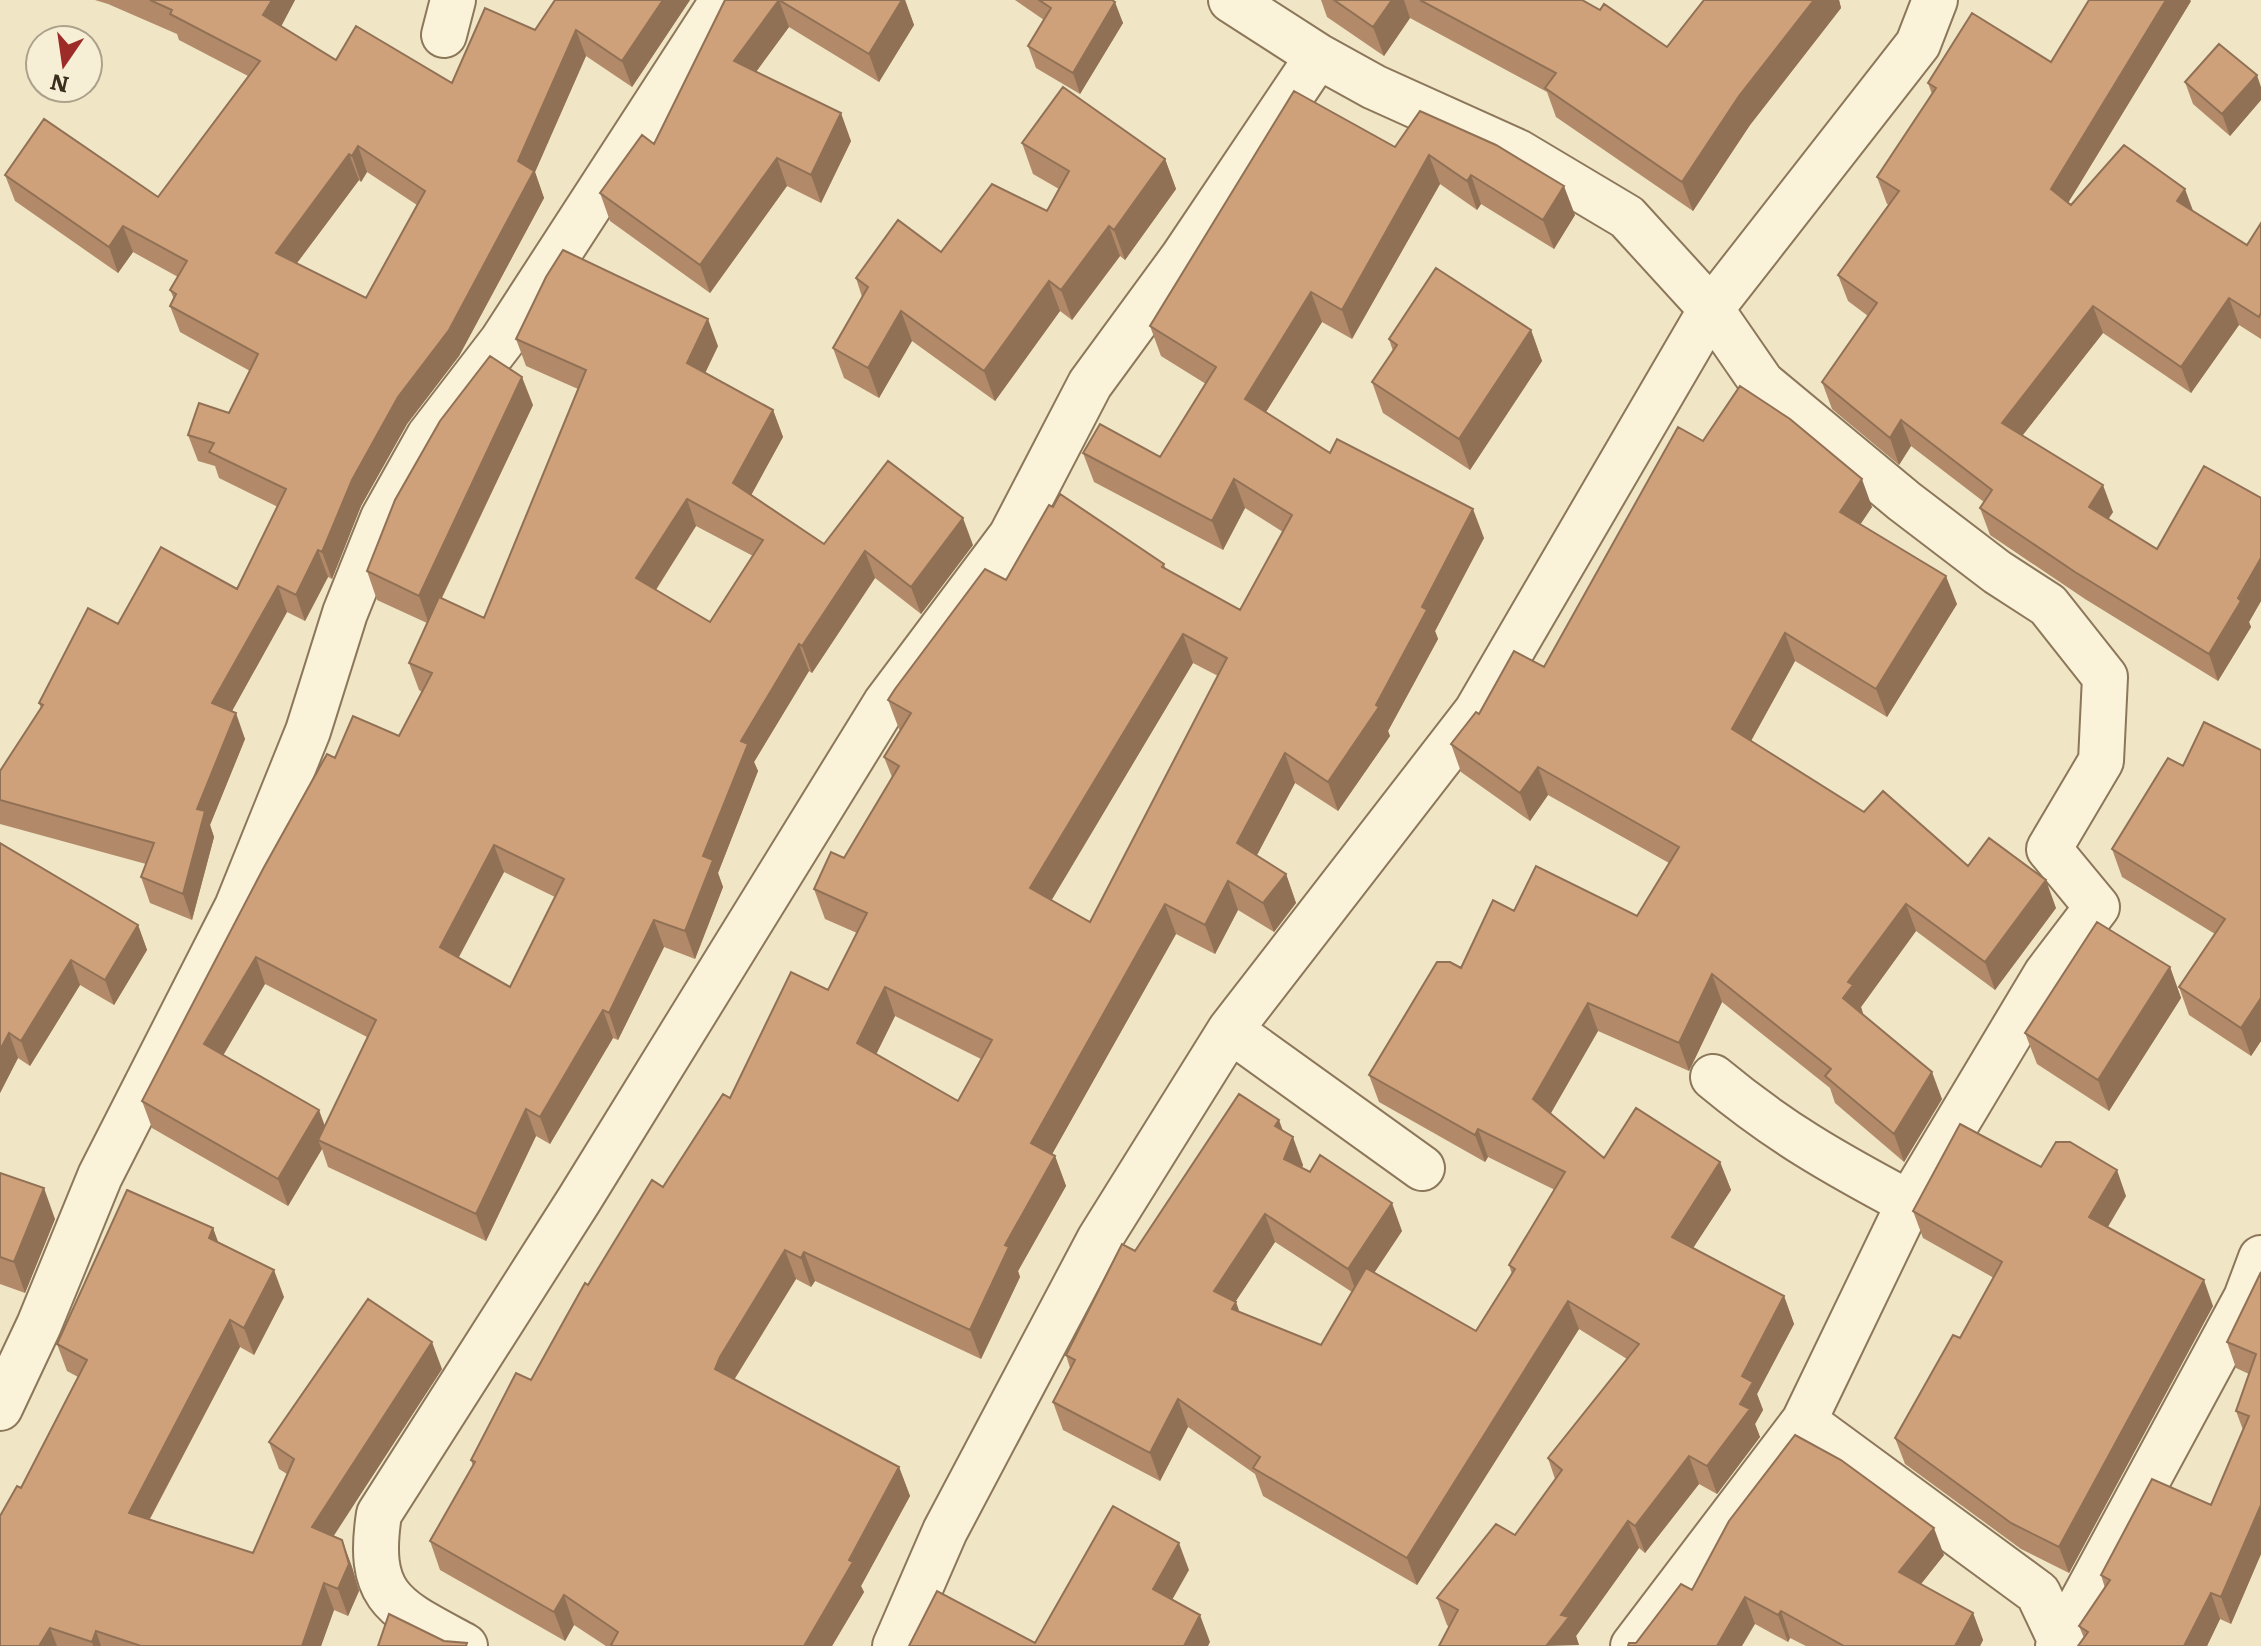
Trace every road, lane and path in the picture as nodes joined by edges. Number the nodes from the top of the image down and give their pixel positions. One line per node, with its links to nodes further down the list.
1 (723, 0): 11 (street)
2 (1231, 0): 4 (street)
3 (1935, 0): 5 (street)
4 (1318, 56): 5 (street); 14 (street)
5 (1711, 309): 6 (street); 9 (street)
6 (1230, 1030): 8 (street); 15 (street)
7 (1713, 1077): 9 (street)
8 (1422, 1168)
9 (1909, 1203): 12 (street)
10 (2261, 1258): 13 (street)
11 (0, 1408)
12 (1804, 1421): 13 (street); 16 (street)
13 (2060, 1645)
14 (465, 1646)
15 (895, 1646)
16 (1633, 1646)

